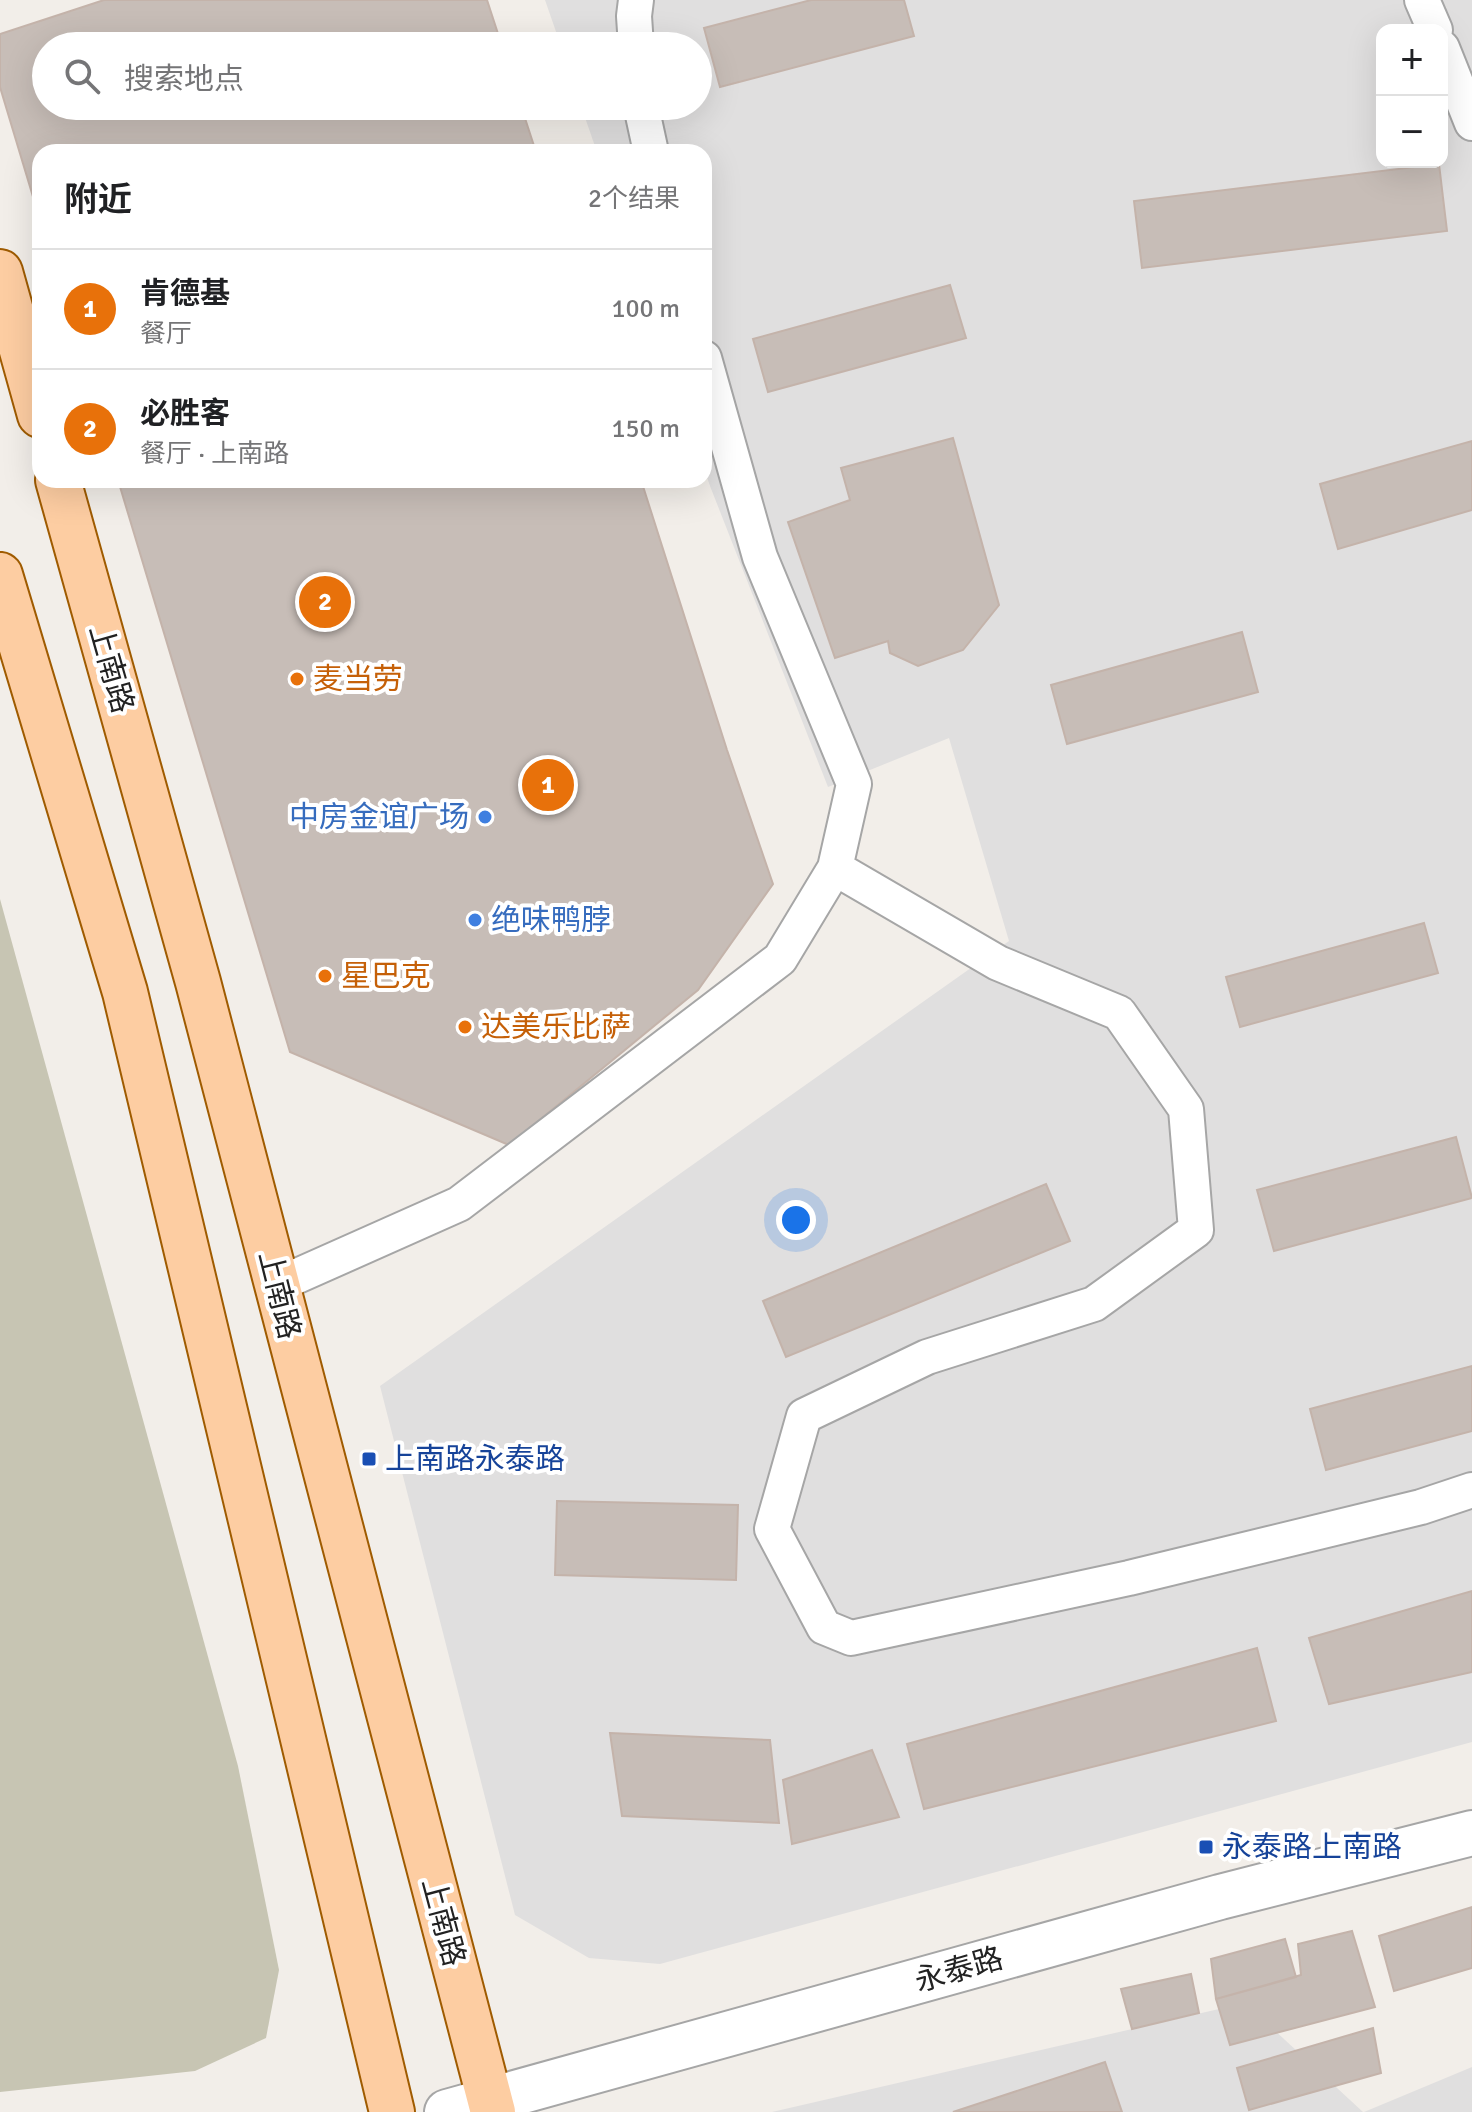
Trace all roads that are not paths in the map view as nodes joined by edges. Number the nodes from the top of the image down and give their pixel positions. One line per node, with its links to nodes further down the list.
1 (636, 0): 4 (street)
2 (1422, 0): 3 (street)
3 (1432, 24)
4 (635, 32)
5 (1448, 63): 7 (street)
6 (644, 120): 8 (street)
7 (1472, 123)
8 (649, 144)
9 (0, 272): 10 (main road)
10 (32, 386)
11 (712, 386): 14 (street)
12 (60, 488): 15 (main road, 上南路)
13 (0, 575): 19 (main road)
14 (835, 868): 15 (street); 16 (street)
15 (277, 1285): 18 (main road, 上南路)
16 (1472, 1490)
17 (1472, 1833): 18 (street, 永泰路)
18 (491, 2106): 20 (street, 永泰路)
19 (392, 2112)
20 (447, 2112)

